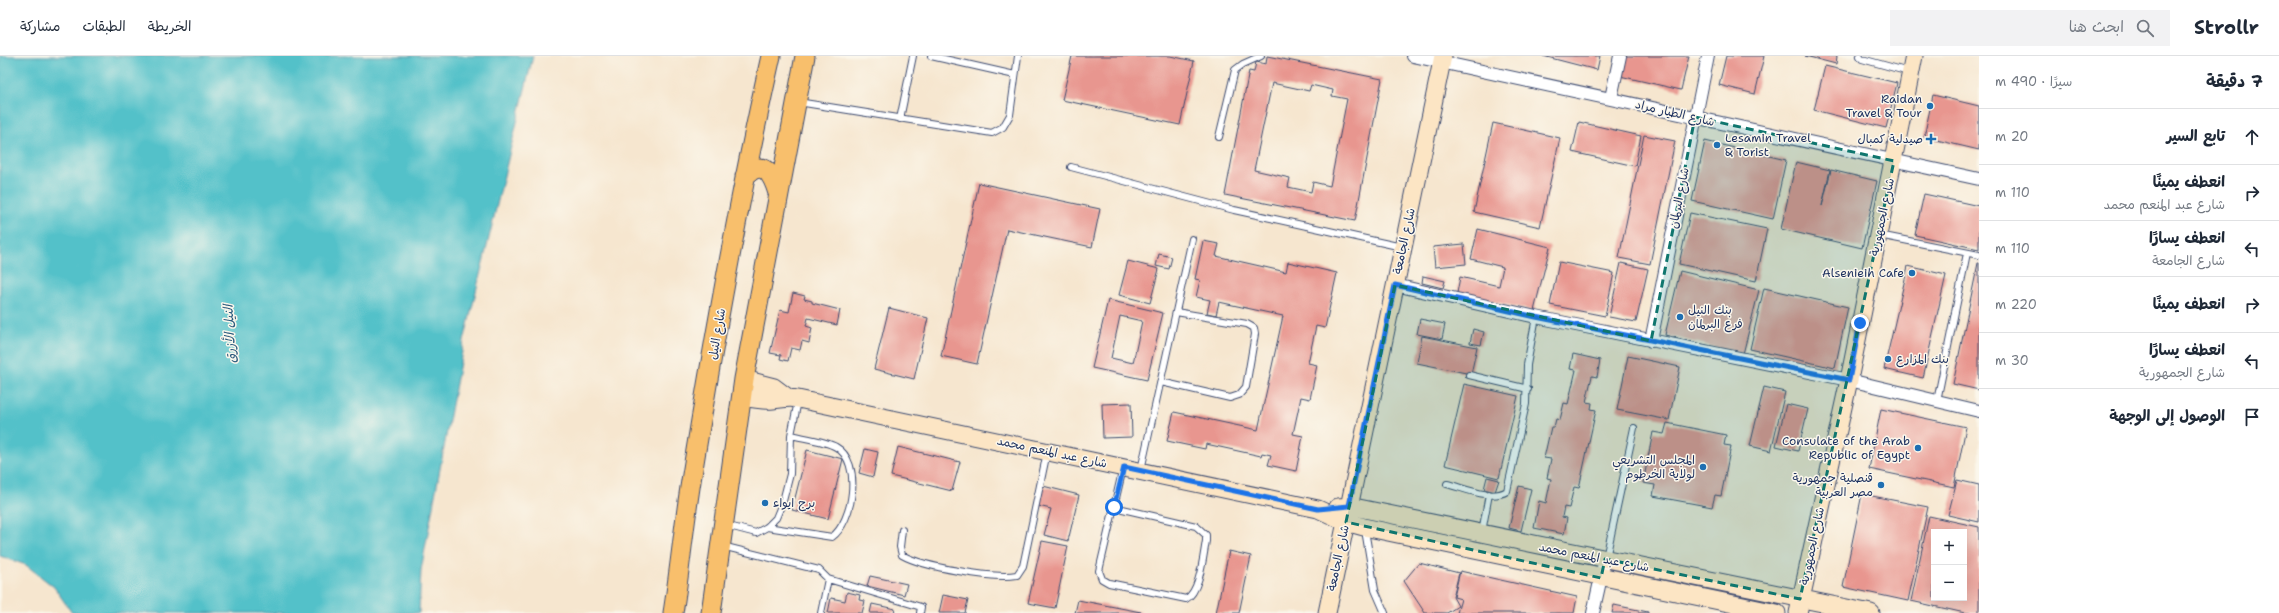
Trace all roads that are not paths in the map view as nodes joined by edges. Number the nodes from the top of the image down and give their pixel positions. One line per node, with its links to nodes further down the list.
1 (770, 56): 21 (main road, شارع النيل)
2 (805, 56): 15 (main road)
3 (913, 56): 17 (lane)
4 (931, 56): 13 (lane)
5 (1018, 56): 13 (lane)
6 (1261, 56): 18 (lane)
7 (1413, 56): 11 (street, شارع الطيار مراد)
8 (1620, 56): 14 (street)
9 (1708, 56): 16 (street, شارع البرلمان)
10 (1860, 56): 12 (lane)
11 (1442, 59): 14 (street, شارع الطيار مراد); 26 (street, شارع الجامعة)
12 (1912, 64): 19 (street, شارع الجمهورية)
13 (1015, 75): 17 (lane)
14 (1611, 98): 16 (street, شارع الطيار مراد)
15 (796, 101): 17 (lane); 23 (main road)
16 (1695, 117): 19 (street, شارع الطيار مراد); 32 (street, شارع البرلمان)
17 (900, 118)
18 (1219, 137)
19 (1894, 161): 22 (street, شارع الطيار مراد); 24 (street, شارع الجمهورية)
20 (1071, 166): 26 (lane)
21 (745, 176): 23 (main road); 62 (main road, شارع النيل)
22 (1979, 179)
23 (778, 193): 36 (main road)
24 (1879, 235): 27 (lane); 34 (street, شارع الجمهورية)
25 (1192, 239): 30 (lane)
26 (1403, 247): 29 (street, شارع الجامعة)
27 (1967, 253): 28 (lane); 39 (lane)
28 (1979, 255)
29 (1395, 285): 31 (street); 48 (street, شارع الجامعة)
30 (1176, 312): 35 (lane); 35 (lane)
31 (1536, 317): 32 (street); 37 (lane)
32 (1651, 341): 34 (street)
33 (1470, 375): 37 (lane)
34 (1849, 380): 39 (street); 61 (street, شارع الجمهورية)
35 (1161, 382): 45 (lane)
36 (743, 388): 38 (street, شارع عبد المنعم محمد); 52 (main road)
37 (1528, 389): 47 (lane)
38 (792, 398): 42 (lane); 43 (street, شارع عبد المنعم محمد)
39 (1937, 401): 40 (street)
40 (1979, 411)
41 (1634, 428): 58 (lane)
42 (791, 435): 54 (lane); 54 (lane)
43 (1047, 451): 44 (street, شارع عبد المنعم محمد); 55 (lane)
44 (1124, 467): 45 (street, شارع عبد المنعم محمد); 49 (lane)
45 (1141, 471): 50 (street, شارع عبد المنعم محمد)
46 (1447, 484): 47 (lane)
47 (1489, 494): 56 (lane)
48 (1349, 506): 50 (street, شارع عبد المنعم محمد); 51 (street, شارع الجامعة); 56 (street, شارع عبد المنعم محمد)
49 (1114, 507): 49 (lane)
50 (1318, 509): 51 (street, شارع عبد المنعم محمد)
51 (1346, 522): 53 (street, شارع عبد المنعم محمد); 66 (street, شارع الجامعة)
52 (724, 525): 54 (lane); 57 (main road)
53 (1364, 527): 56 (street, شارع عبد المنعم محمد); 67 (lane)
54 (768, 528)
55 (902, 530)
56 (1480, 543): 58 (street, شارع عبد المنعم محمد); 59 (street, شارع عبد المنعم محمد)
57 (720, 546): 60 (lane); 63 (main road)
58 (1605, 559): 59 (street); 61 (street, شارع عبد المنعم محمد)
59 (1601, 578): 68 (street); 69 (street, شارع عبد المنعم محمد)
60 (828, 579): 64 (lane); 65 (lane)
61 (1799, 606): 70 (street, شارع عبد المنعم محمد)
62 (672, 613)
63 (711, 613)
64 (821, 613)
65 (920, 613)
66 (1327, 613)
67 (1385, 613)
68 (1594, 613)
69 (1777, 613)
70 (1871, 613)

